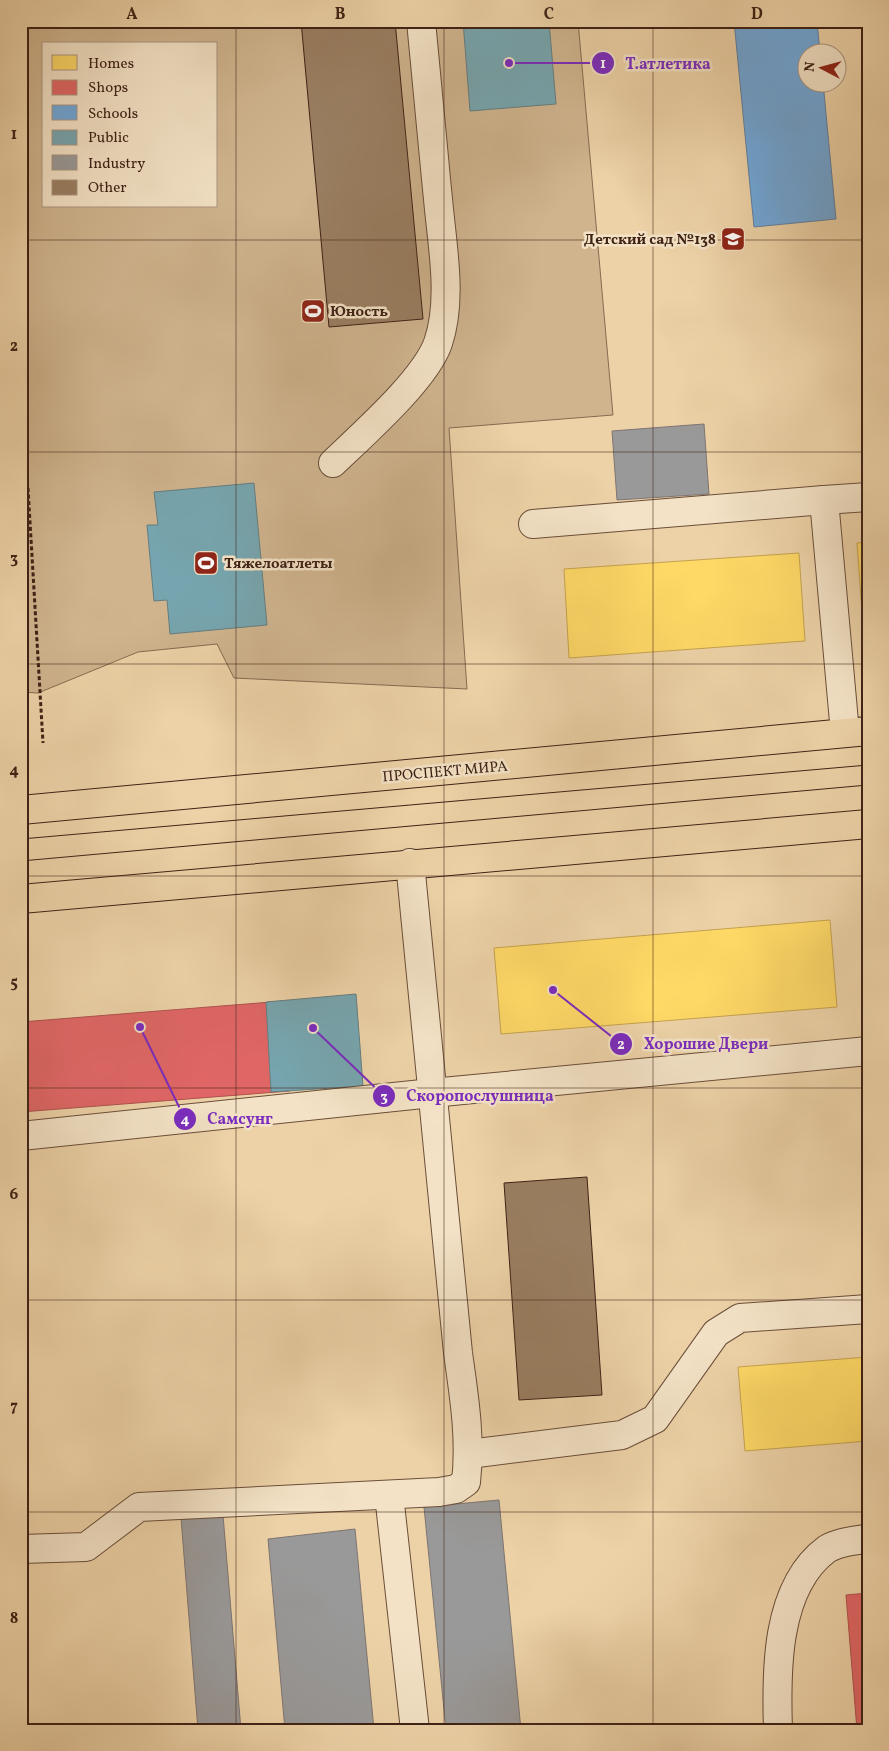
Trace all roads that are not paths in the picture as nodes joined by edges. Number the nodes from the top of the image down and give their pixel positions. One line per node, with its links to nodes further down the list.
1 (421, 21): 2 (lane)
2 (333, 463)
3 (868, 497): 4 (lane)
4 (824, 500): 5 (lane); 6 (lane)
5 (533, 524)
6 (856, 732): 7 (main road, ПРОСПЕКТ МИРА)
7 (21, 810)
8 (868, 824): 9 (main road)
9 (410, 863): 10 (main road); 12 (lane)
10 (21, 900)
11 (868, 1051): 12 (lane)
12 (432, 1093): 13 (lane); 15 (lane)
13 (21, 1136)
14 (868, 1310): 15 (lane)
15 (469, 1454): 16 (lane)
16 (388, 1495): 18 (lane); 19 (lane)
17 (868, 1539): 20 (lane)
18 (21, 1549)
19 (414, 1730)
20 (778, 1730)

